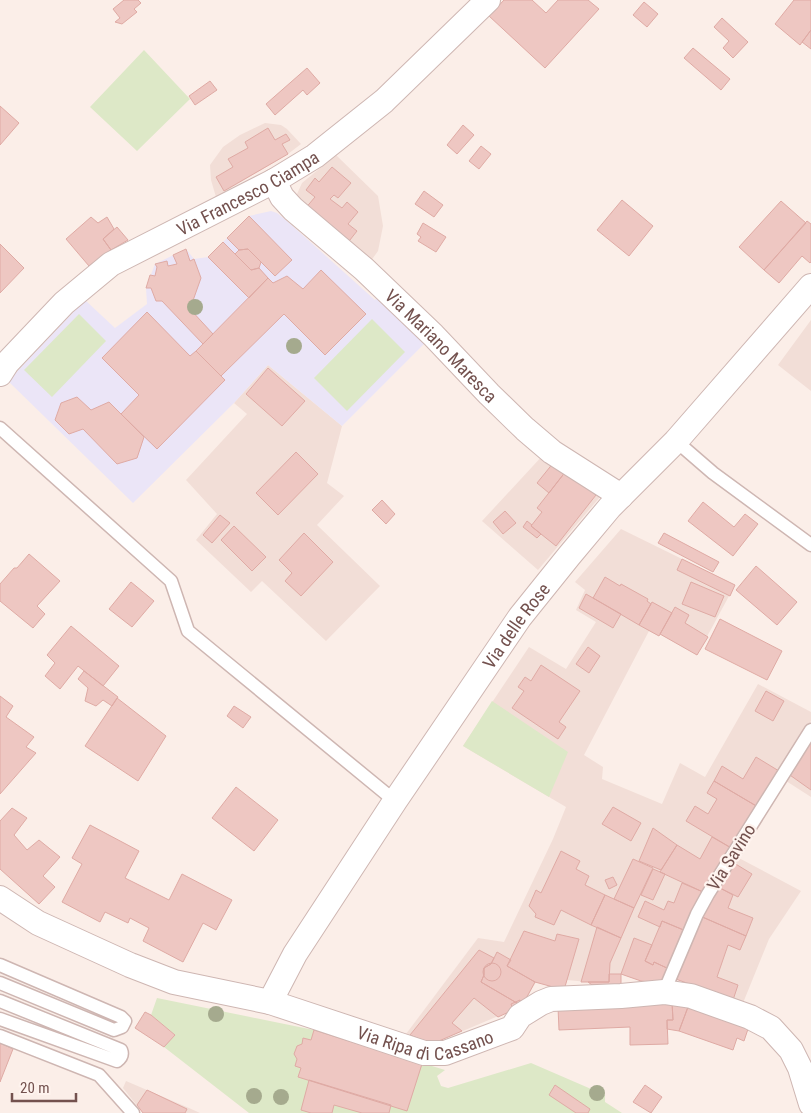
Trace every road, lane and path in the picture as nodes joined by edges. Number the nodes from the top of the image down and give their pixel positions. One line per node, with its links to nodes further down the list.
1 (488, 0): 2 (street, Via Francesco Ciampa)
2 (274, 181): 4 (street, Via Francesco Ciampa); 7 (street, Via Mariano Maresca)
3 (811, 286): 6 (street, Via delle Rose)
4 (0, 374)
5 (0, 428): 10 (lane)
6 (676, 442): 7 (street, Via delle Rose); 8 (lane)
7 (621, 496): 10 (street, Via delle Rose)
8 (811, 545)
9 (811, 730): 14 (lane, Via Savino)
10 (395, 801): 16 (street, Via delle Rose)
11 (0, 898): 16 (street, Via Ripa di Cassano)
12 (0, 965): 13 (lane)
13 (0, 983)
14 (664, 992): 16 (street, Via Ripa di Cassano); 19 (street, Via Ripa di Cassano)
15 (0, 1001): 17 (lane)
16 (270, 1002)
17 (0, 1019)
18 (0, 1036): 20 (lane)
19 (811, 1104)
20 (133, 1113)

